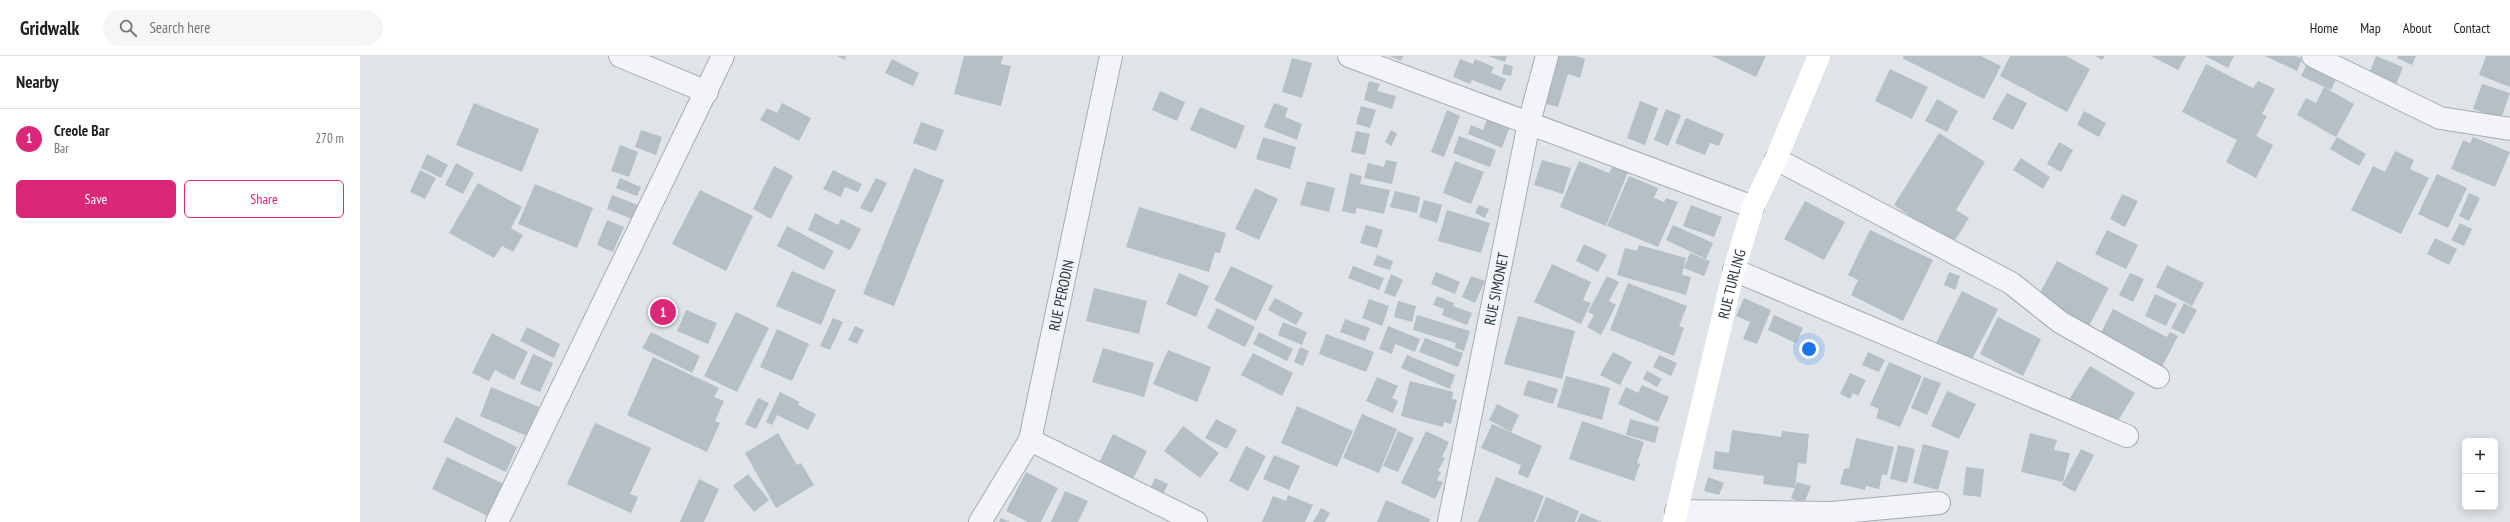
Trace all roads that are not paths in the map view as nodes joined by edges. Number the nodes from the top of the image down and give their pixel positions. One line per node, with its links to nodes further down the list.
1 (620, 56): 8 (street)
2 (723, 56): 8 (street)
3 (1111, 56): 16 (street, RUE PERODIN)
4 (1349, 56): 9 (street)
5 (1547, 56): 9 (street, RUE SIMONET)
6 (1819, 56): 11 (main road, RUE TURLING)
7 (2313, 56): 10 (street)
8 (707, 92): 19 (street)
9 (1529, 123): 12 (street); 22 (street, RUE SIMONET)
10 (2510, 129)
11 (1776, 159): 12 (main road, RUE TURLING); 14 (street)
12 (1753, 207): 13 (main road, RUE TURLING)
13 (1734, 270): 15 (street); 18 (main road, RUE TURLING)
14 (2158, 377)
15 (2127, 436)
16 (1030, 440): 20 (street, RUE PERODIN); 21 (street)
17 (1940, 503): 18 (street)
18 (1675, 516)
19 (497, 522)
20 (980, 522)
21 (1196, 522)
22 (1449, 522)

